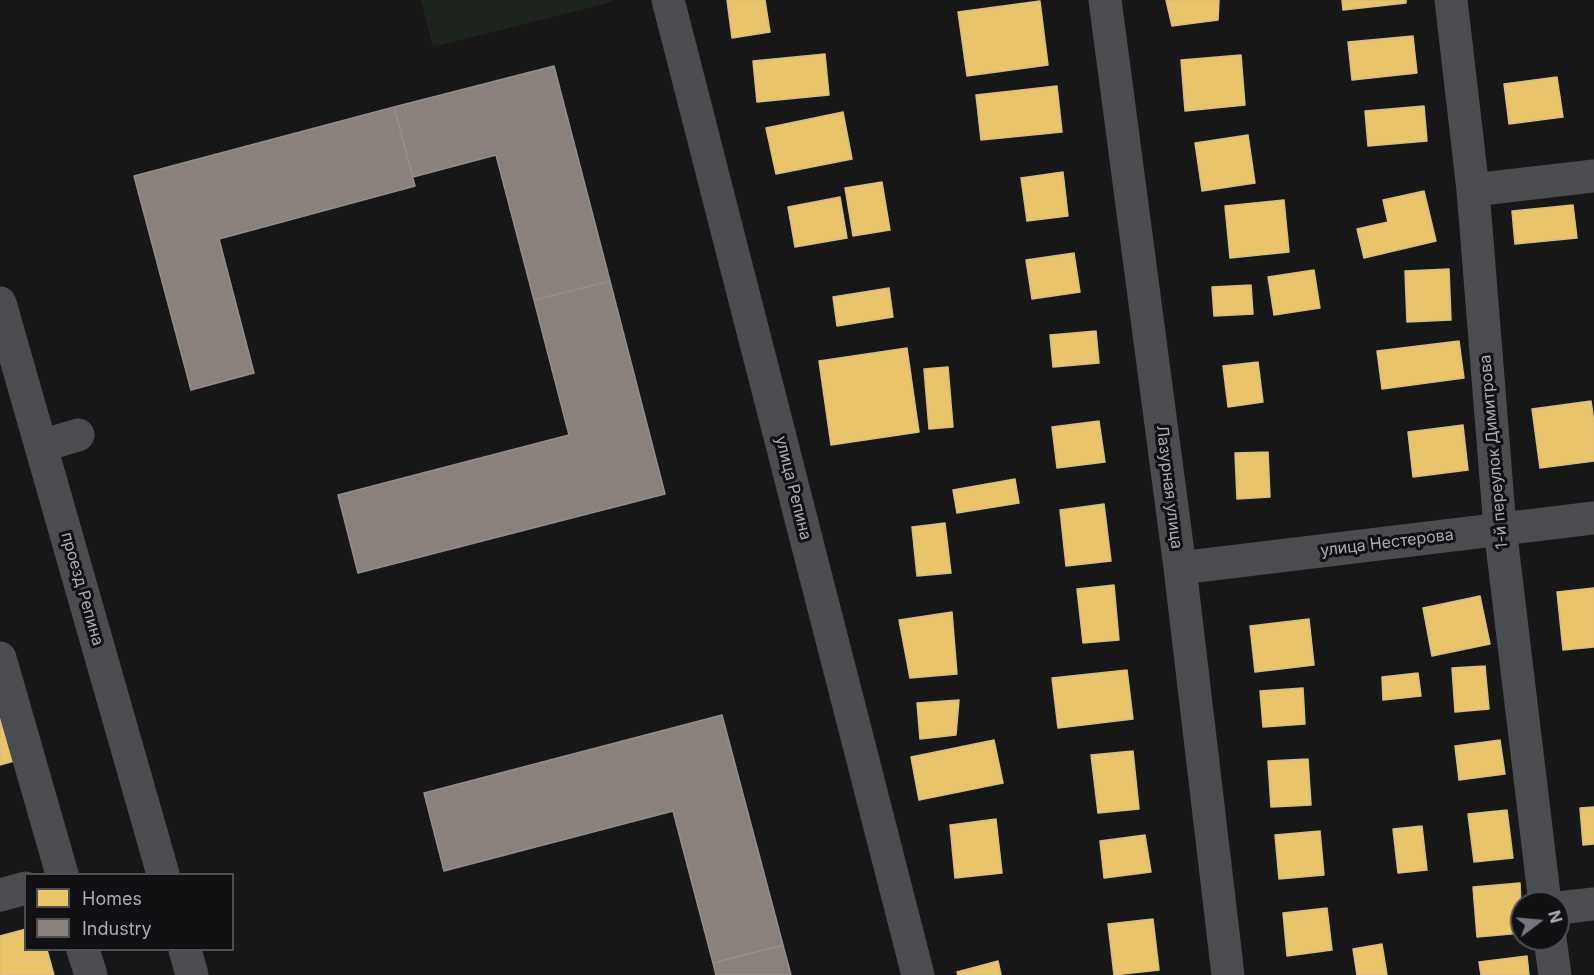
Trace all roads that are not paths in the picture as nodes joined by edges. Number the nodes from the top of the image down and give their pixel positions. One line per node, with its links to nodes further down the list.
1 (668, 0): 25 (street, улица Репина)
2 (1105, 0): 11 (street, Лазурная улица)
3 (1451, 0): 5 (street, 1-й переулок Димитрова)
4 (1594, 176): 5 (street)
5 (1473, 190): 10 (street, 1-й переулок Димитрова)
6 (0, 303): 8 (street, проезд Репина)
7 (78, 435): 8 (street)
8 (41, 446): 14 (street, проезд Репина)
9 (1594, 518): 10 (street, улица Нестерова)
10 (1500, 528): 11 (street, улица Нестерова); 16 (street, 1-й переулок Димитрова)
11 (1180, 568): 26 (street, Лазурная улица)
12 (0, 658): 13 (street)
13 (62, 873)
14 (163, 873)
15 (24, 889): 17 (street)
16 (1544, 891)
17 (0, 895)
18 (1594, 904): 19 (street)
19 (1570, 907)
20 (83, 951): 23 (street)
21 (185, 951): 24 (street)
22 (1552, 951): 27 (street)
23 (91, 975)
24 (192, 975)
25 (918, 975)
26 (1228, 975)
27 (1555, 975)

